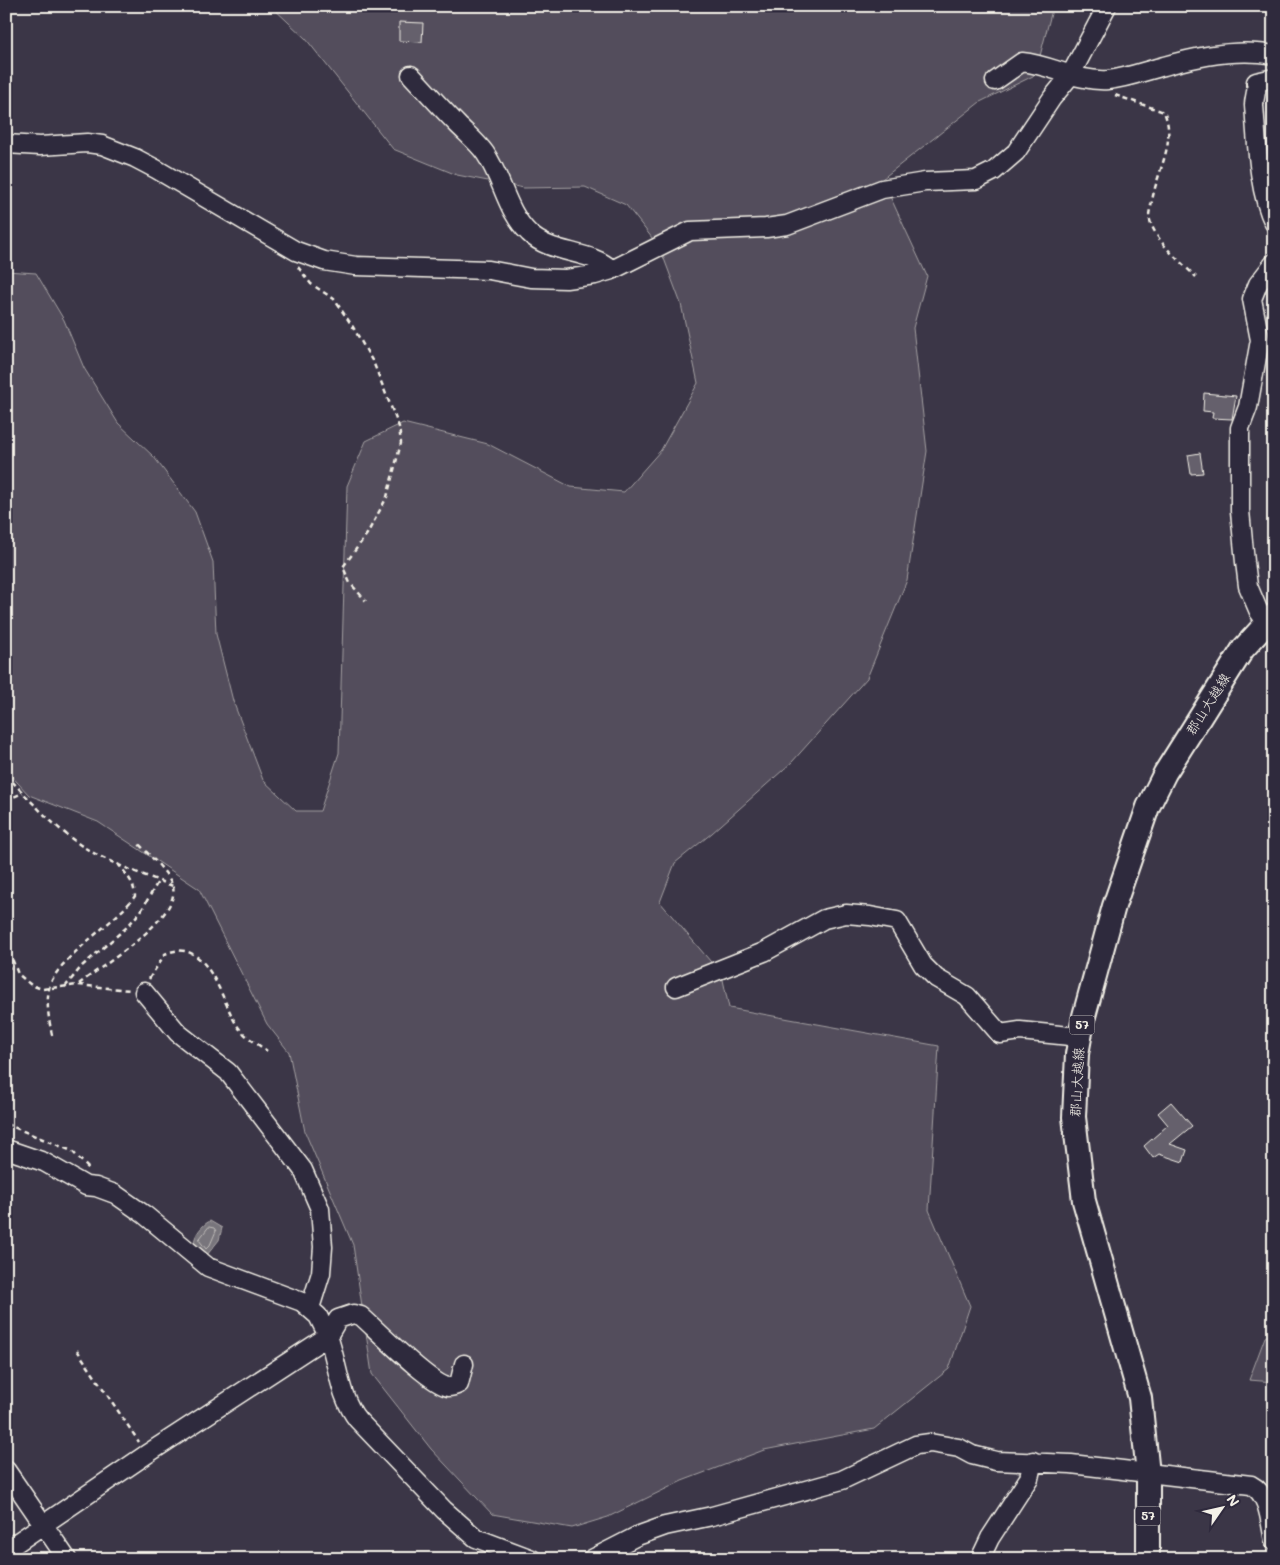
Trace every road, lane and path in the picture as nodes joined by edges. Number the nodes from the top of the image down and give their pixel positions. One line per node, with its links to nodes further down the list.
1 (1103, 9): 4 (street)
2 (1274, 55): 6 (street)
3 (410, 75): 12 (street)
4 (1070, 76): 6 (street); 7 (street); 12 (street)
5 (1274, 78): 9 (street)
6 (1098, 80): 13 (path)
7 (995, 81)
8 (6, 144): 10 (street)
9 (1274, 223)
10 (296, 251): 12 (street); 14 (path)
11 (1274, 263): 15 (street)
12 (612, 270)
13 (1196, 277)
14 (366, 601)
15 (1270, 619): 32 (main road, 郡山大越線 / 57)
16 (6, 775): 17 (path)
17 (23, 793): 18 (path); 20 (path)
18 (6, 800)
19 (136, 842): 22 (path)
20 (118, 864): 21 (path); 29 (path)
21 (159, 880): 22 (path); 27 (path)
22 (173, 886): 26 (path)
23 (6, 943): 25 (path)
24 (6, 968): 25 (path)
25 (15, 968): 29 (path)
26 (78, 984): 27 (path); 30 (path)
27 (65, 987): 29 (path)
28 (676, 987): 32 (street)
29 (49, 988): 31 (path)
30 (144, 992): 33 (path); 37 (street)
31 (52, 1035)
32 (1080, 1037): 44 (main road, 郡山大越線 / 57)
33 (267, 1051)
34 (6, 1124): 36 (path)
35 (6, 1149): 37 (street)
36 (93, 1172)
37 (310, 1308): 38 (street)
38 (328, 1336): 40 (street); 41 (street); 50 (street)
39 (77, 1350): 41 (path)
40 (464, 1364)
41 (147, 1454): 46 (street)
42 (1032, 1462): 44 (street); 51 (street); 52 (street)
43 (6, 1470): 46 (street)
44 (1148, 1474): 45 (street); 53 (main road, 郡山大越線 / 57)
45 (1267, 1488): 47 (street)
46 (43, 1524): 48 (street); 49 (street)
47 (1274, 1541)
48 (6, 1550)
49 (67, 1559)
50 (532, 1559)
51 (592, 1559)
52 (980, 1559)
53 (1148, 1559)

